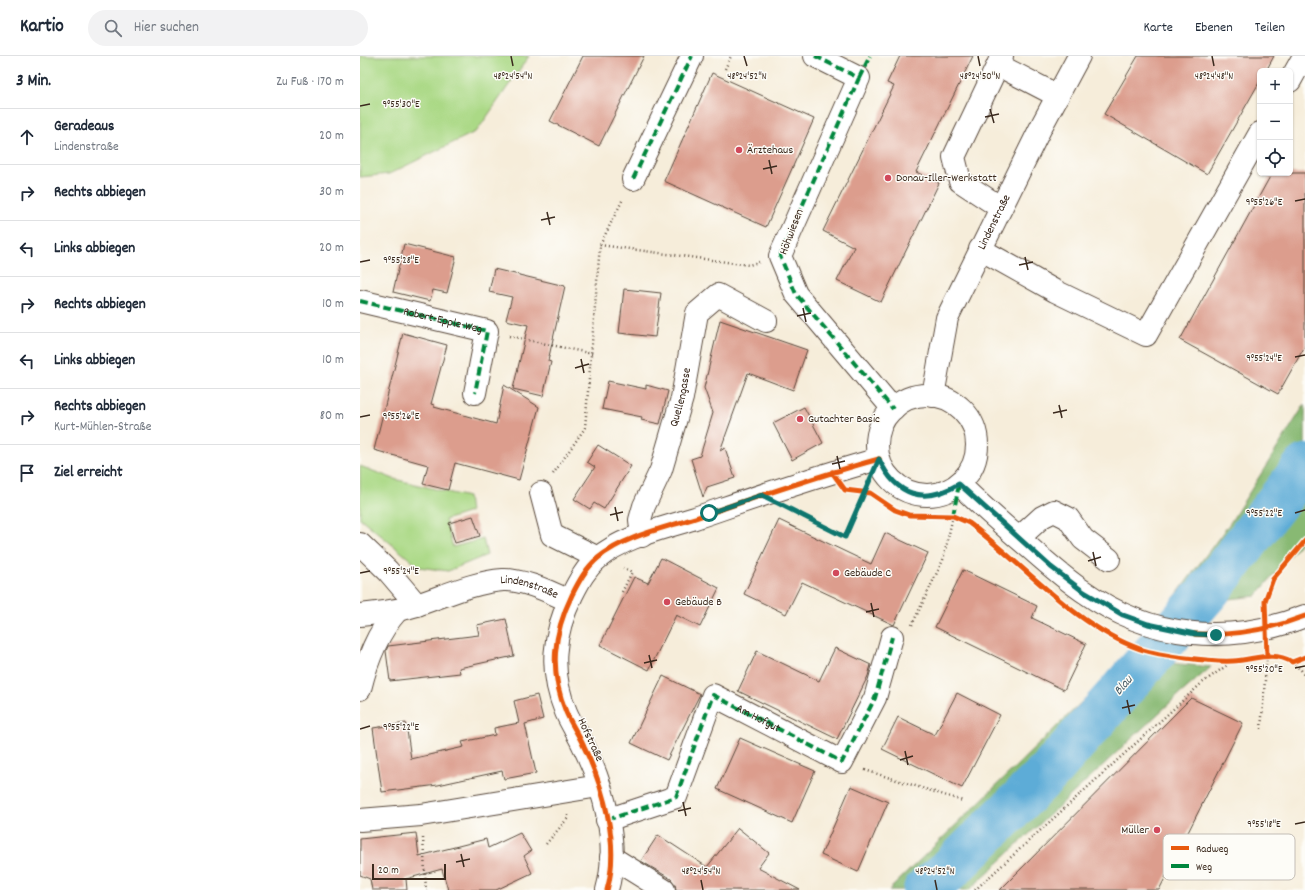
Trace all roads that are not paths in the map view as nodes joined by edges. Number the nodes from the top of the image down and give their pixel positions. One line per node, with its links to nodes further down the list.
1 (692, 56): 9 (street)
2 (815, 56): 16 (street, Höhwiesen)
3 (1079, 56): 7 (street, Lindenstraße)
4 (1304, 56): 6 (street)
5 (1000, 60): 7 (street); 10 (street)
6 (1293, 76)
7 (1058, 96): 10 (street, Lindenstraße)
8 (1257, 138): 11 (street)
9 (633, 179)
10 (1001, 208): 11 (street, Lindenstraße)
11 (980, 249): 15 (street, Lindenstraße)
12 (360, 301): 14 (street, Robert-Epple-Weg)
13 (766, 321): 20 (street, Quellengasse)
14 (475, 393)
15 (933, 396): 16 (street); 18 (street)
16 (893, 409): 17 (street)
17 (879, 459): 18 (street); 20 (street, Lindenstraße)
18 (959, 484): 21 (street)
19 (540, 500): 23 (street)
20 (642, 536): 23 (street, Lindenstraße)
21 (1019, 538): 24 (street); 28 (street)
22 (360, 544): 26 (street)
23 (598, 558): 25 (street, Lindenstraße)
24 (1109, 559)
25 (569, 601): 26 (street, Lindenstraße); 31 (street, Hofstraße)
26 (407, 608): 27 (street, Lindenstraße); 30 (street)
27 (360, 615)
28 (1305, 616)
29 (892, 637): 33 (street, Am Hofgut)
30 (360, 689)
31 (599, 786): 32 (street); 33 (street, Hofstraße)
32 (360, 820)
33 (608, 820): 34 (street, Hofstraße)
34 (611, 857): 35 (street, Hofstraße); 36 (street)
35 (607, 890)
36 (664, 890)

